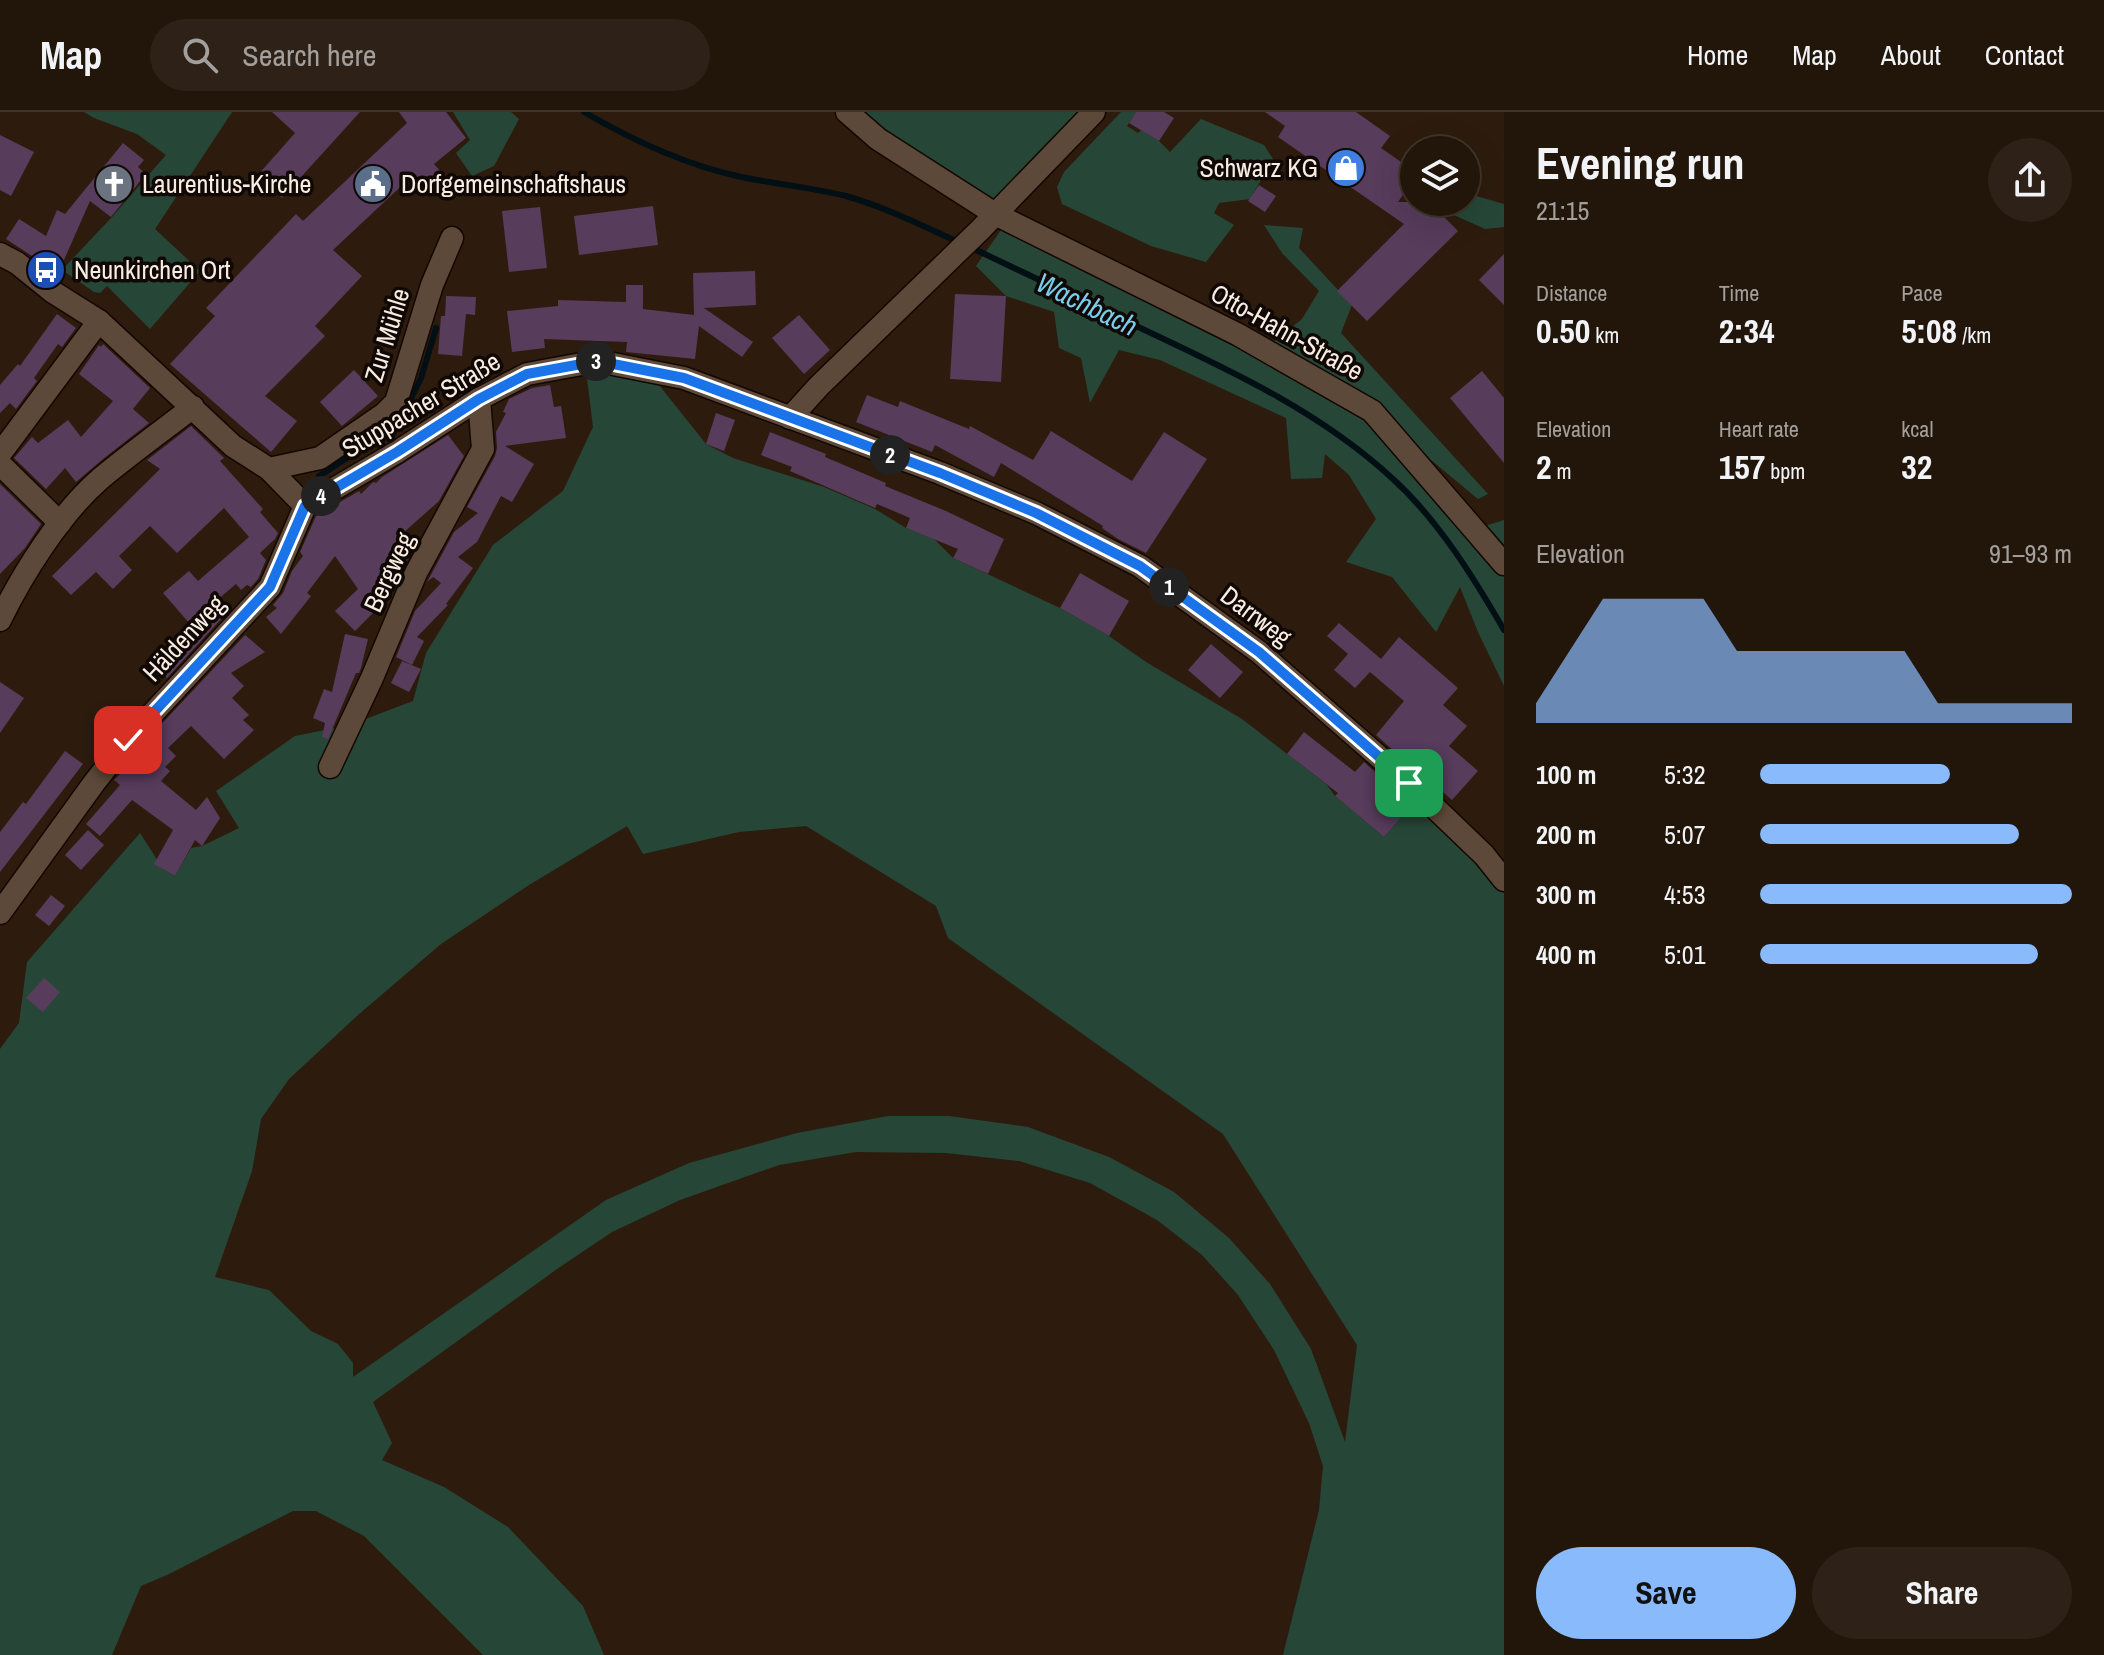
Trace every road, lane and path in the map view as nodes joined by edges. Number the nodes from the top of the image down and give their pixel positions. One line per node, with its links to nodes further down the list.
1 (847, 112): 3 (street, Otto-Hahn-Straße)
2 (1094, 112): 3 (street)
3 (987, 222): 9 (street); 15 (street, Otto-Hahn-Straße)
4 (452, 238): 12 (street, Zur Mühle)
5 (0, 254): 6 (street)
6 (99, 321): 8 (street); 10 (street)
7 (479, 399): 9 (street, Stuppacher Straße); 13 (street, Stuppacher Straße); 17 (street, Bergweg)
8 (193, 407): 12 (street); 14 (street)
9 (790, 418): 18 (street, Darrweg)
10 (0, 454)
11 (0, 464): 14 (street)
12 (269, 469): 13 (street)
13 (305, 506): 19 (street, Häldenweg)
14 (60, 523): 16 (street)
15 (1504, 564)
16 (0, 620)
17 (330, 767)
18 (1504, 880)
19 (0, 913)

